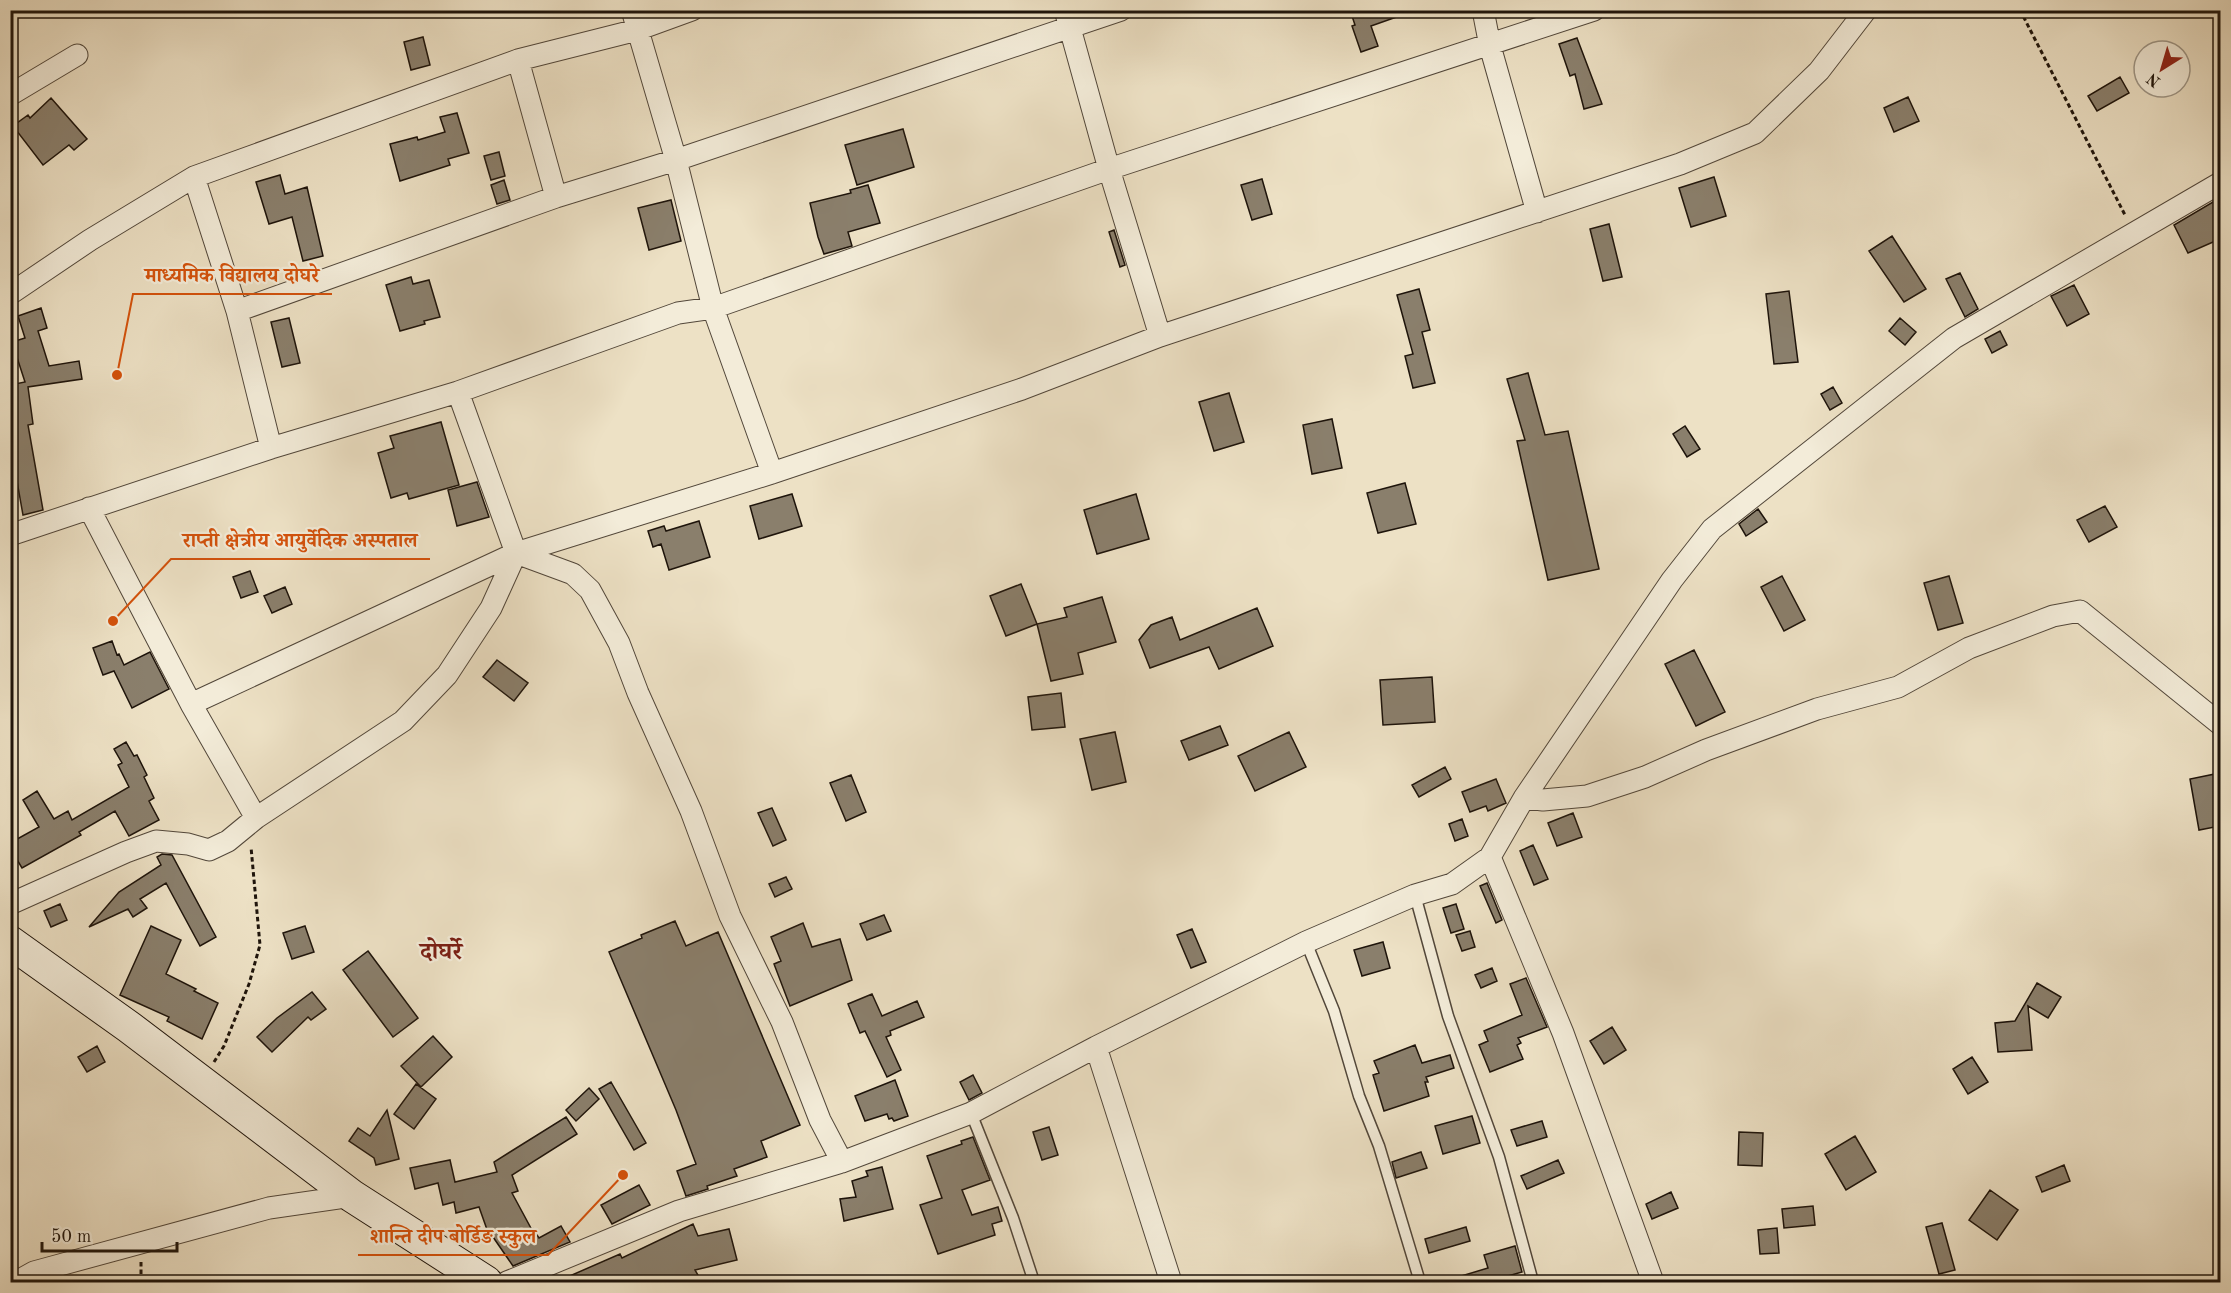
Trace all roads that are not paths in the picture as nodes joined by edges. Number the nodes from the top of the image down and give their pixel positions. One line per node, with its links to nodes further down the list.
1 (692, 10): 7 (street)
2 (1121, 10): 6 (street)
3 (1483, 10): 8 (street)
4 (1594, 10): 8 (street)
5 (1866, 10): 17 (street)
6 (1067, 19): 12 (street); 13 (street)
7 (634, 20): 10 (street); 12 (street)
8 (1490, 46): 13 (street); 17 (street)
9 (77, 54): 11 (street)
10 (518, 60): 14 (street); 16 (street)
11 (10, 94)
12 (676, 160): 16 (street); 19 (street)
13 (1109, 169): 19 (street); 21 (street)
14 (194, 177): 18 (street); 20 (street)
15 (2220, 183): 30 (street)
16 (556, 197): 20 (street)
17 (1537, 212): 21 (street)
18 (10, 294)
19 (713, 308): 22 (street); 24 (street)
20 (237, 311): 23 (street)
21 (1160, 336): 24 (street)
22 (458, 392): 23 (street); 27 (street)
23 (271, 448): 25 (street)
24 (772, 473): 27 (street)
25 (89, 508): 26 (street); 28 (street)
26 (10, 535)
27 (516, 553): 28 (street); 31 (street); 39 (street)
28 (191, 704): 31 (street)
29 (2220, 724): 30 (street)
30 (1524, 798): 32 (street)
31 (256, 818): 34 (street)
32 (1490, 857): 33 (street); 48 (street)
33 (1415, 895): 36 (street); 47 (lane)
34 (10, 904)
35 (10, 942): 40 (main road)
36 (1306, 942): 37 (street); 46 (lane)
37 (1096, 1047): 38 (street); 45 (street)
38 (971, 1113): 39 (street); 44 (lane)
39 (842, 1162): 43 (street)
40 (352, 1197): 41 (street); 42 (main road)
41 (16, 1282)
42 (486, 1282)
43 (507, 1282)
44 (1034, 1282)
45 (1171, 1282)
46 (1420, 1282)
47 (1533, 1282)
48 (1653, 1282)

